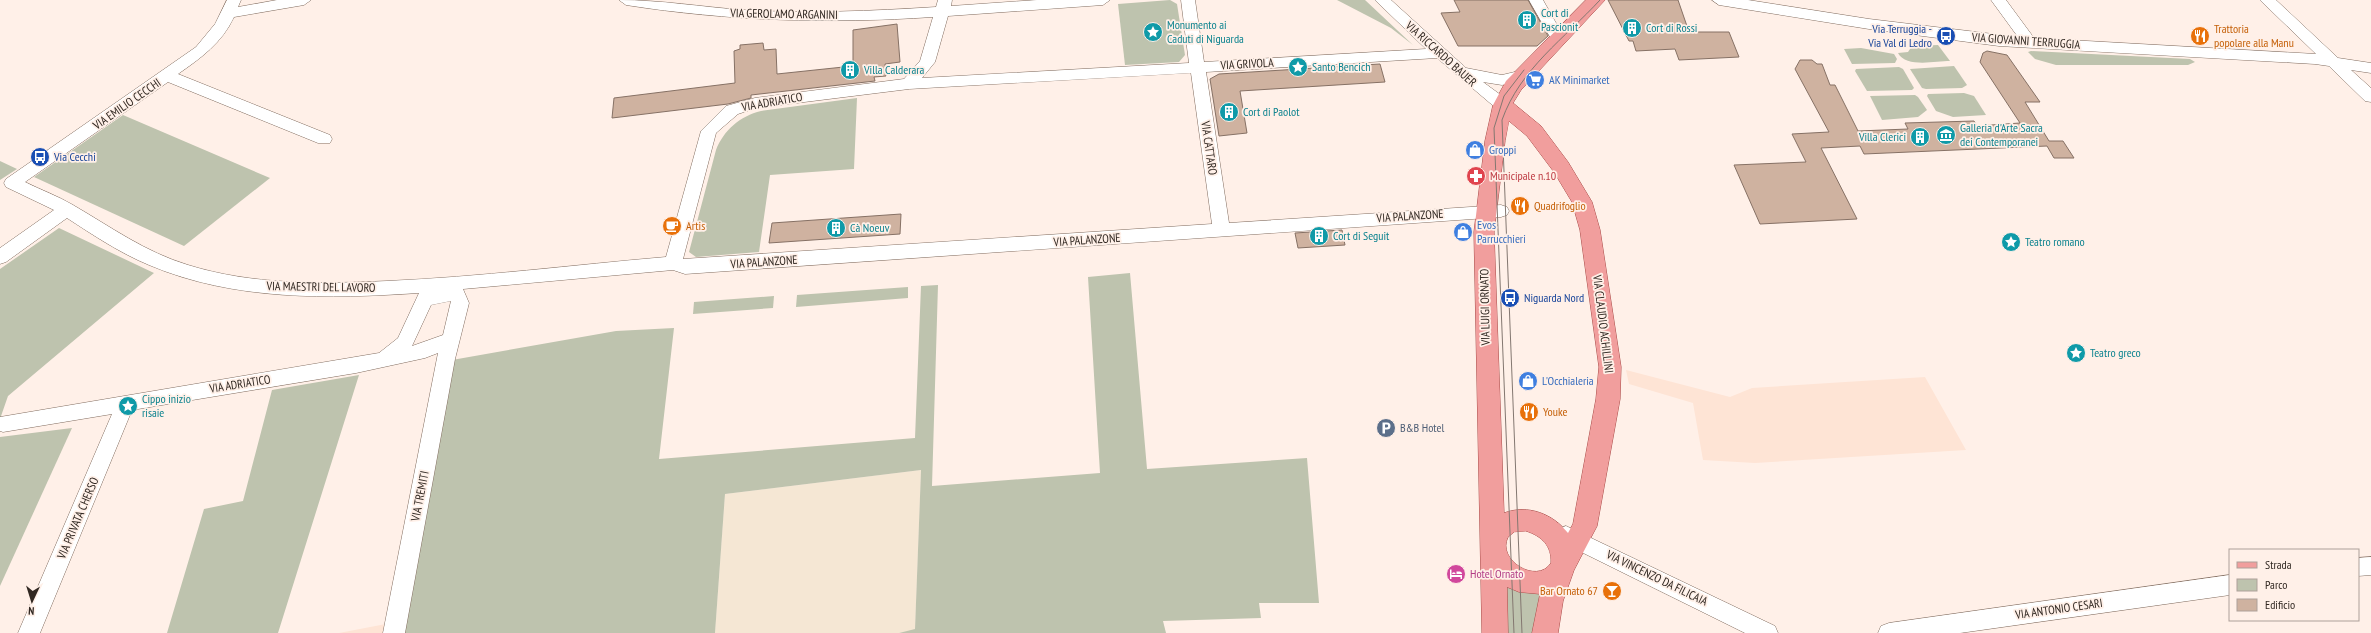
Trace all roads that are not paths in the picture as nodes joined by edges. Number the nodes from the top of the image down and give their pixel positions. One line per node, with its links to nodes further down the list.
1 (304, 0): 13 (street)
2 (626, 0): 12 (street, VIA GEROLAMO ARGANINI)
3 (1103, 0): 11 (street, VIA GEROLAMO ARGANINI)
4 (1188, 0): 18 (street, VIA CATTARO)
5 (1382, 0): 16 (street, VIA RICCARDO BAUER)
6 (1536, 0): 14 (street)
7 (1596, 0): 14 (main road, VIA LUIGI ORNATO)
8 (1719, 0): 15 (street, VIA GIOVANNI TERRUGGIA)
9 (1998, 0): 15 (street)
10 (2267, 0): 17 (street)
11 (995, 3): 12 (street, VIA GEROLAMO ARGANINI)
12 (944, 5): 23 (street)
13 (231, 6): 22 (street, VIA EMILIO CECCHI)
14 (1558, 39): 21 (main road, VIA LUIGI ORNATO)
15 (2030, 43): 17 (street, VIA GIOVANNI TERRUGGIA)
16 (1440, 53): 18 (street, VIA GRIVOLA); 20 (street, VIA RICCARDO BAUER)
17 (2335, 62): 19 (street, VIA GIOVANNI TERRUGGIA); 24 (street)
18 (1198, 67): 23 (street, VIA GRIVOLA); 30 (street, VIA CATTARO)
19 (2371, 68)
20 (1461, 72): 21 (street); 25 (street, VIA RICCARDO BAUER)
21 (1523, 75): 25 (main road, VIA LUIGI ORNATO)
22 (168, 76): 26 (street); 27 (street, VIA EMILIO CECCHI)
23 (909, 84): 32 (street, VIA ADRIATICO)
24 (2371, 97)
25 (1500, 116): 29 (main road, VIA LUIGI ORNATO); 46 (main road, VIA CLAUDIO ACHILLINI)
26 (324, 139)
27 (12, 183): 28 (street, VIA MAESTRI DEL LAVORO)
28 (66, 210): 31 (street); 35 (street, VIA MAESTRI DEL LAVORO)
29 (1493, 211): 30 (street, VIA PALANZONE); 47 (main road, VIA LUIGI ORNATO)
30 (1221, 230): 32 (street, VIA PALANZONE)
31 (0, 258)
32 (673, 264): 33 (street, VIA MAESTRI DEL LAVORO)
33 (486, 281): 34 (street, VIA MAESTRI DEL LAVORO); 37 (street, VIA MAESTRI DEL LAVORO)
34 (449, 284): 35 (street, VIA MAESTRI DEL LAVORO); 36 (street)
35 (410, 286): 36 (street)
36 (423, 300): 37 (street); 39 (street, VIA ADRIATICO)
37 (460, 303): 38 (street)
38 (451, 339): 40 (street, VIA ADRIATICO); 42 (street, VIA TREMITI)
39 (405, 341): 40 (street); 41 (street, VIA ADRIATICO)
40 (425, 351): 41 (street, VIA ADRIATICO); 42 (street)
41 (382, 359): 43 (street, VIA ADRIATICO)
42 (446, 359): 53 (street, VIA TREMITI)
43 (126, 403): 44 (street, VIA ADRIATICO); 52 (street, VIA PRIVATA CHERSO)
44 (4, 424)
45 (1545, 526): 46 (street, VIA VINCENZO DA FILICAIA); 47 (main road, VIA LUIGI ORNATO); 48 (main road, VIA LUIGI ORNATO)
46 (1577, 540): 48 (main road, VIA CLAUDIO ACHILLINI); 56 (street, VIA VINCENZO DA FILICAIA)
47 (1492, 547): 48 (main road, VIA LUIGI ORNATO); 54 (main road, VIA LUIGI ORNATO)
48 (1563, 566): 55 (main road, VIA LUIGI ORNATO)
49 (2371, 566): 50 (street)
50 (2359, 568)
51 (2229, 585): 57 (street, VIA ANTONIO CESARI)
52 (29, 633)
53 (394, 633)
54 (1495, 633)
55 (1545, 633)
56 (1767, 633)
57 (1889, 633)

